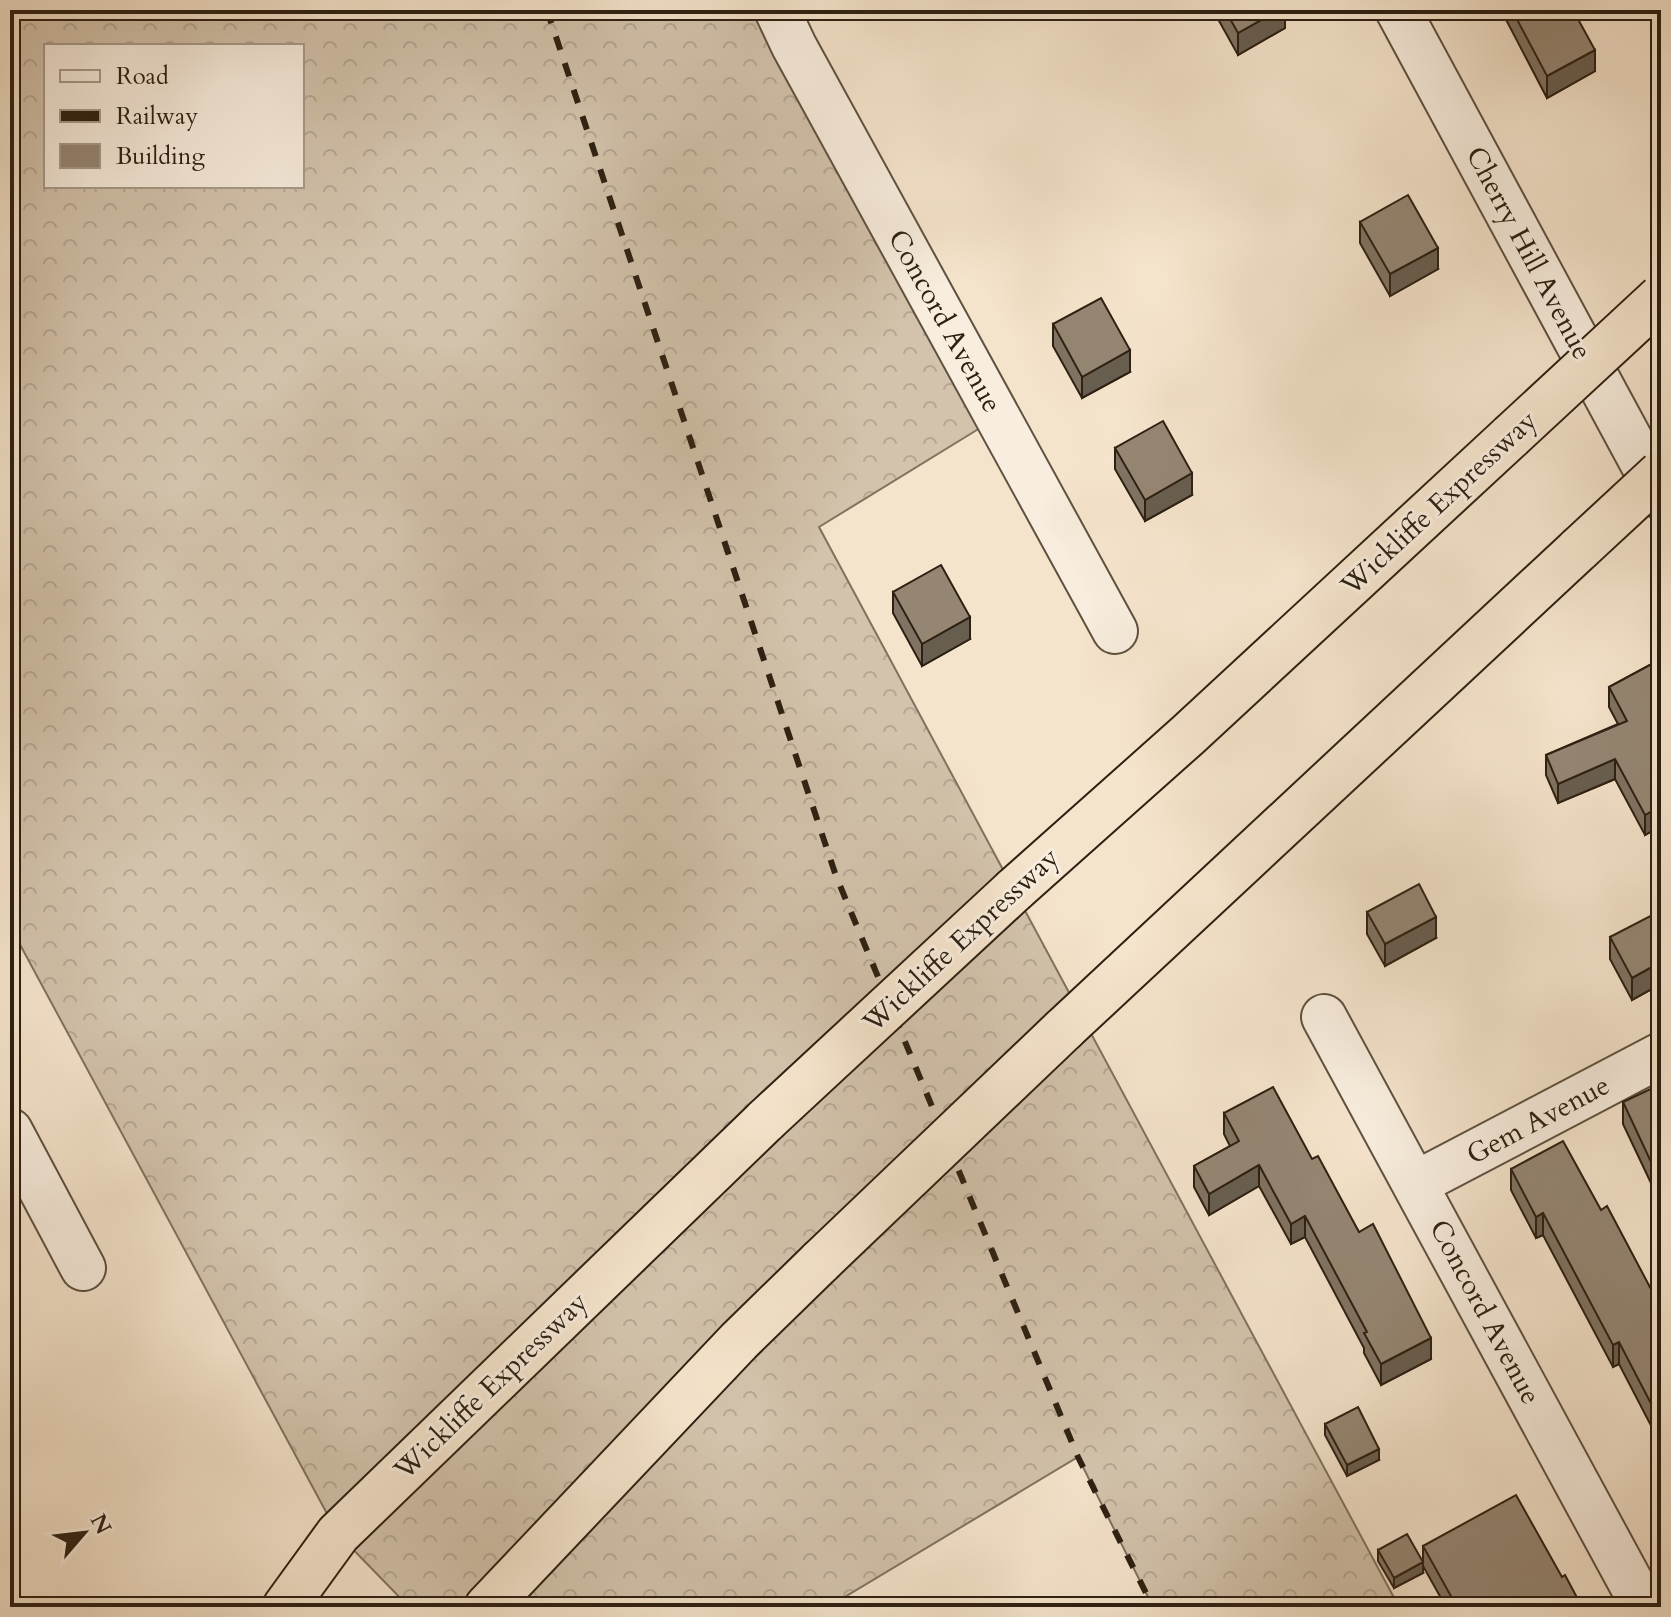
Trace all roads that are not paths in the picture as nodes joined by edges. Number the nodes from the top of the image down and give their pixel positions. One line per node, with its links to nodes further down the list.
1 (777, 10): 6 (street, Concord Avenue)
2 (1398, 10): 5 (street, Cherry Hill Avenue)
3 (1661, 297): 12 (highway, Wickliffe Expressway, bridge)
4 (1661, 473): 15 (highway, bridge)
5 (1661, 497)
6 (1115, 631)
7 (1324, 1017): 10 (street, Concord Avenue)
8 (1661, 1055): 10 (street, Gem Avenue)
9 (10, 1131): 11 (street)
10 (1415, 1184): 16 (street, Concord Avenue)
11 (83, 1268)
12 (338, 1534): 13 (highway); 14 (highway, Wickliffe Expressway)
13 (260, 1607)
14 (285, 1607)
15 (487, 1607)
16 (1644, 1607)

